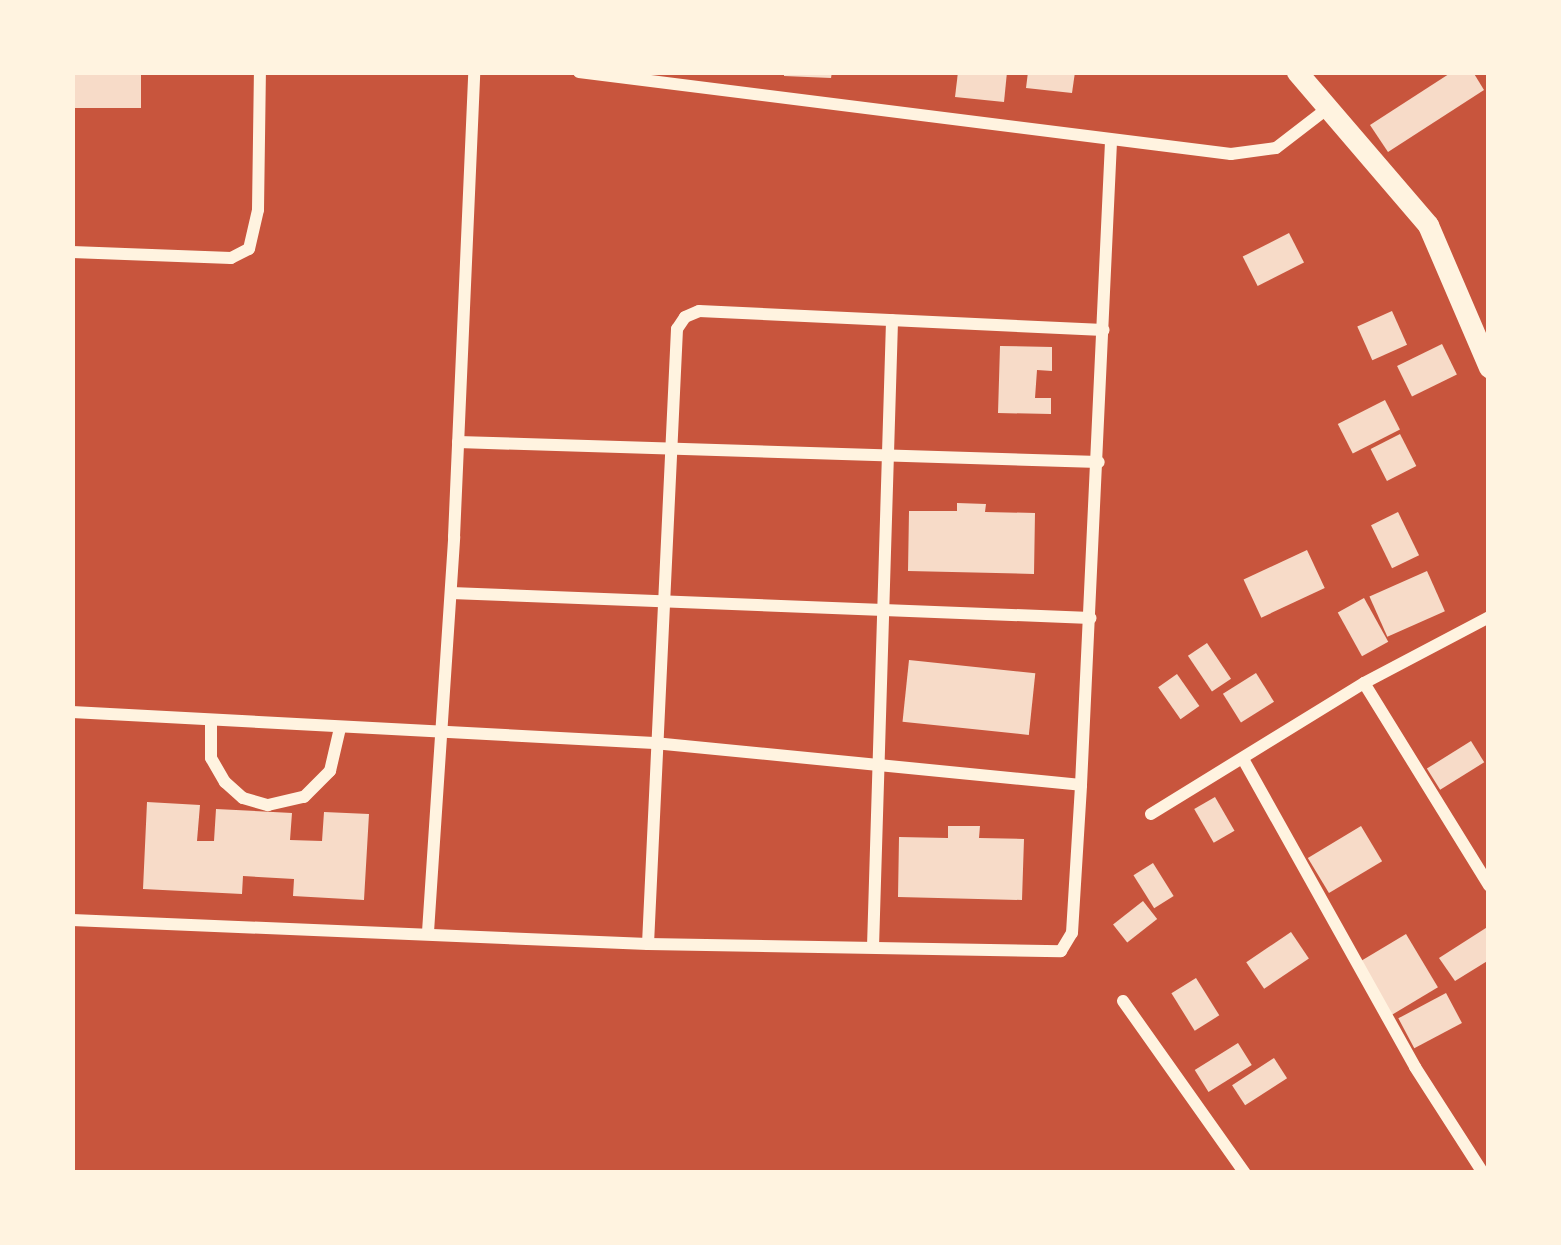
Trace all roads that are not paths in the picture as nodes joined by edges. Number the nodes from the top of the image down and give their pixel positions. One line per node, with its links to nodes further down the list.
1 (260, 72): 7 (street)
2 (474, 72): 11 (street)
3 (579, 72): 6 (street)
4 (1297, 72): 5 (street)
5 (1328, 108): 6 (street); 10 (street)
6 (1111, 140): 9 (street)
7 (72, 251)
8 (892, 320): 9 (street); 12 (street); 13 (street)
9 (1104, 330): 14 (street)
10 (1489, 367)
11 (458, 442): 12 (street); 15 (street)
12 (672, 449): 13 (street); 16 (street)
13 (889, 456): 14 (street); 17 (street)
14 (1099, 462): 19 (street)
15 (451, 593): 16 (street); 24 (street)
16 (667, 602): 17 (street); 25 (street)
17 (883, 610): 19 (street); 27 (street)
18 (1489, 617): 20 (street)
19 (1090, 618): 28 (street)
20 (1364, 683): 26 (street); 30 (street)
21 (72, 712): 22 (street)
22 (211, 720): 23 (street); 23 (street)
23 (340, 728): 24 (street)
24 (441, 734): 25 (street); 32 (street)
25 (654, 743): 27 (street); 33 (street)
26 (1243, 758): 29 (street); 37 (street)
27 (878, 765): 28 (street); 34 (street)
28 (1081, 785): 34 (street)
29 (1151, 814)
30 (1489, 885)
31 (72, 920): 32 (street)
32 (428, 932): 33 (street)
33 (648, 944): 34 (street)
34 (873, 947)
35 (1123, 1001): 36 (street)
36 (1244, 1173)
37 (1483, 1173)

